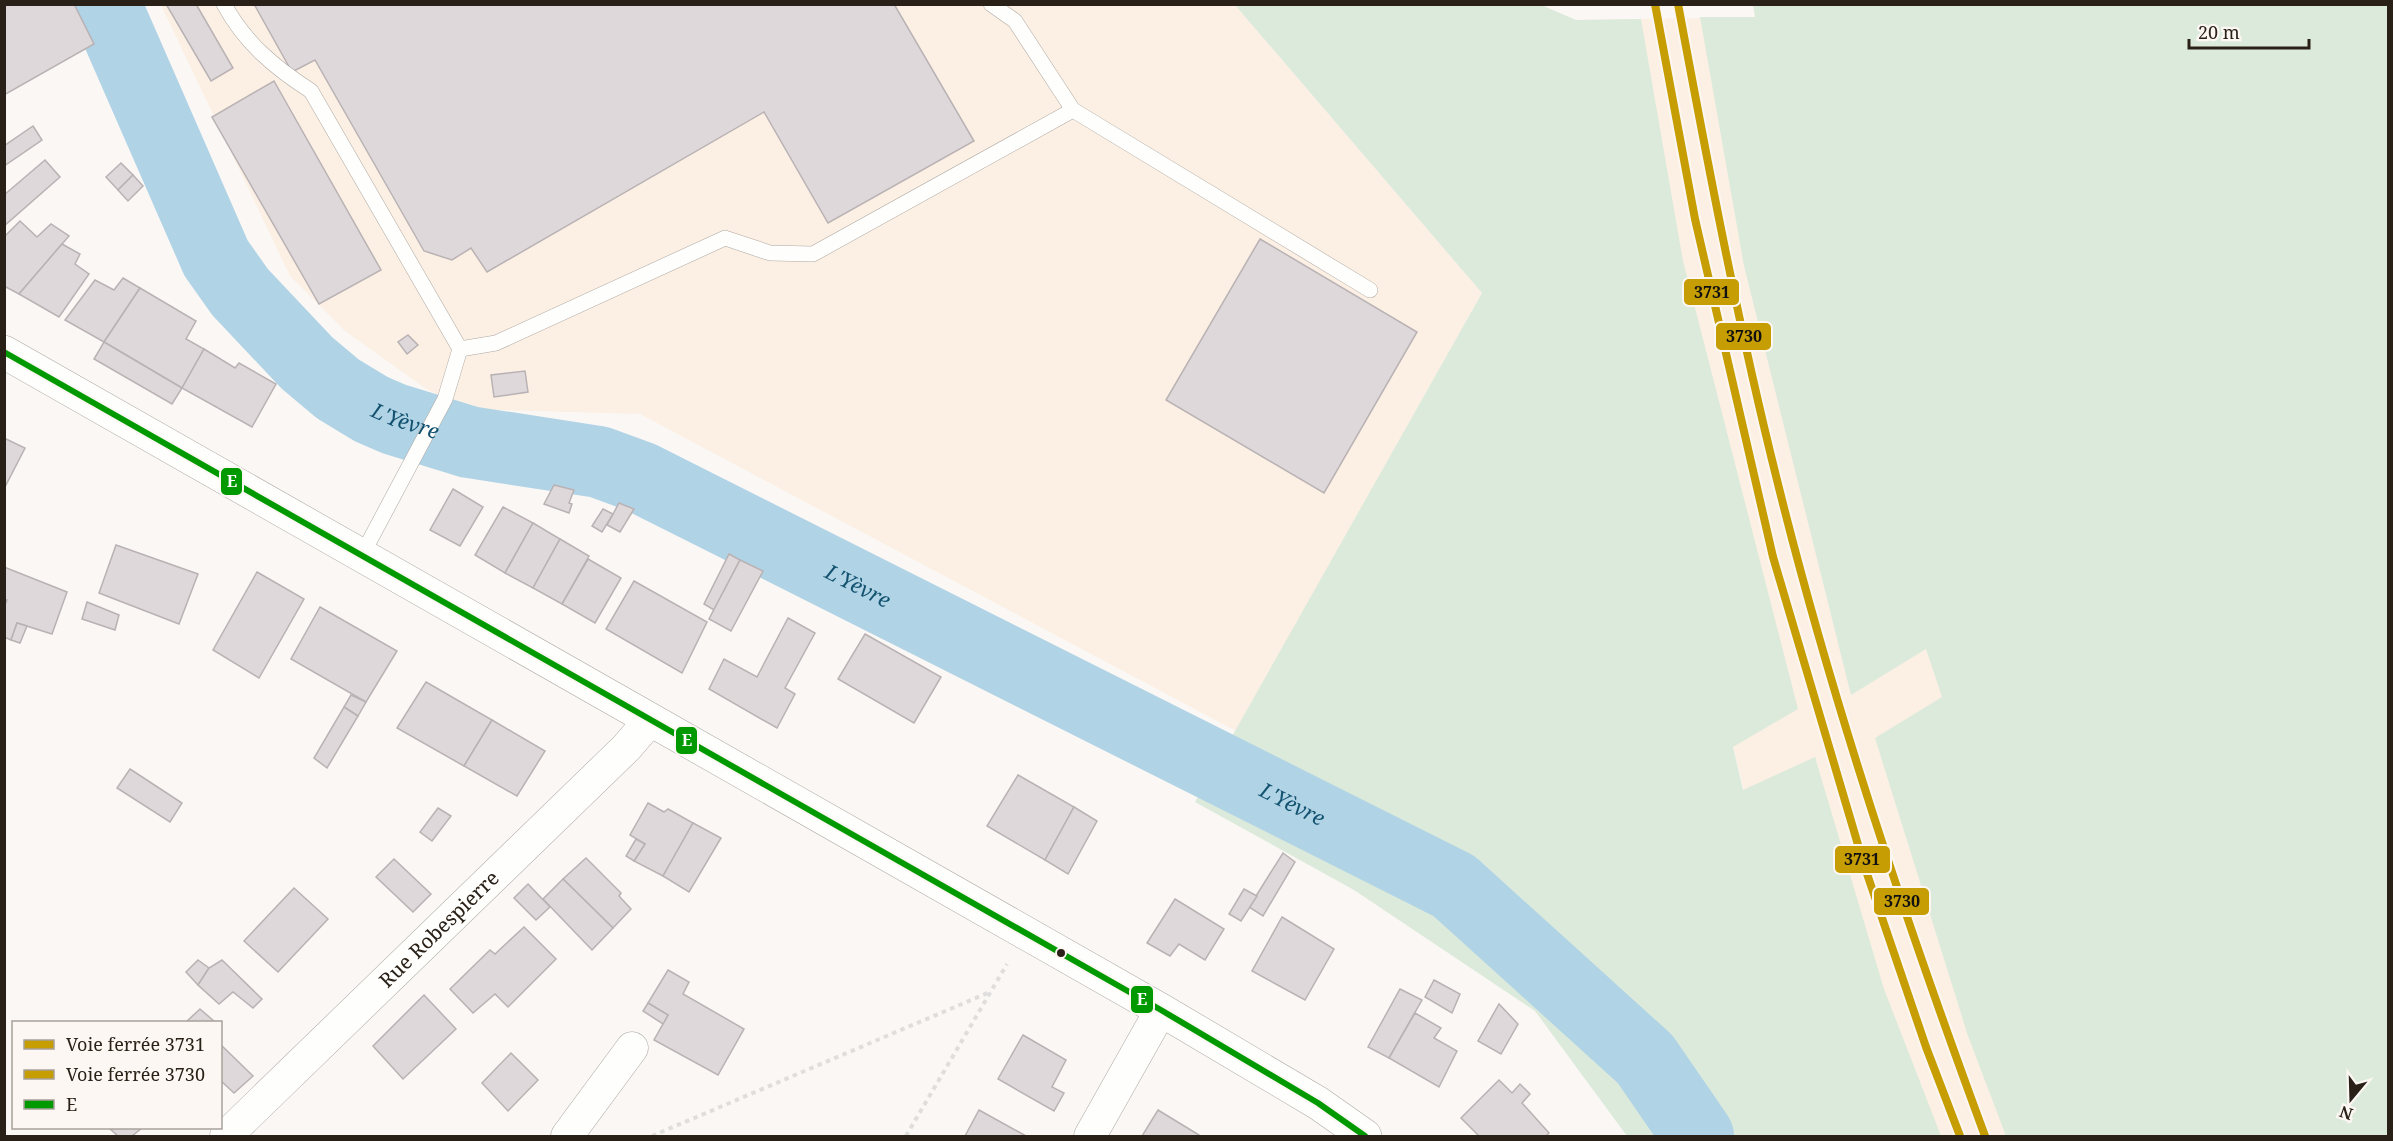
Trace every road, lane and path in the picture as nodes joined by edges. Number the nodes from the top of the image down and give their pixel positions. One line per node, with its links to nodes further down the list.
1 (224, 4): 5 (lane)
2 (991, 4): 3 (lane)
3 (1073, 110): 4 (lane); 5 (lane)
4 (1370, 290)
5 (460, 349): 7 (lane)
6 (4, 352): 7 (main road)
7 (362, 555): 8 (main road)
8 (650, 720): 9 (main road); 13 (street, Rue Robespierre)
9 (1024, 933): 10 (path); 11 (main road)
10 (990, 992): 15 (path); 16 (path)
11 (1161, 1010): 17 (street); 18 (main road)
12 (632, 1048): 14 (street)
13 (226, 1137)
14 (567, 1137)
15 (652, 1137)
16 (906, 1137)
17 (1090, 1137)
18 (1365, 1137)

